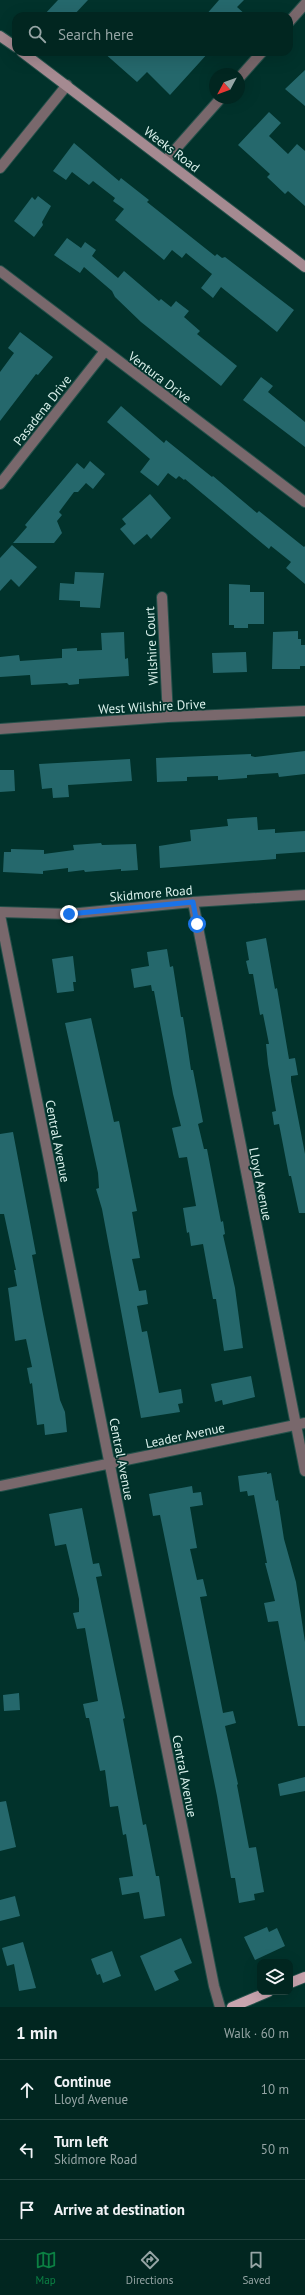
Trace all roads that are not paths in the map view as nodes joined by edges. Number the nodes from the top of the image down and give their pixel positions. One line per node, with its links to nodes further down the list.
1 (305, 4): 2 (street)
2 (293, 18)
3 (0, 36): 4 (street)
4 (12, 45)
5 (27, 56): 8 (street, Weeks Road)
6 (258, 56): 7 (street)
7 (245, 71)
8 (67, 85): 10 (street, Weeks Road); 11 (street)
9 (216, 104): 10 (street)
10 (166, 160): 12 (street, Weeks Road)
11 (0, 168)
12 (305, 267)
13 (0, 271): 14 (street, Ventura Drive)
14 (105, 351): 15 (street, Pasadena Drive); 16 (street, Ventura Drive)
15 (0, 484)
16 (305, 502)
17 (162, 597): 19 (street, Wilshire Court)
18 (305, 711): 19 (street, West Wilshire Drive)
19 (168, 716): 20 (street, West Wilshire Drive)
20 (0, 729)
21 (305, 896): 22 (street, Skidmore Road)
22 (193, 902): 23 (street, Skidmore Road); 24 (street, Lloyd Avenue)
23 (0, 914): 25 (street, Central Avenue)
24 (300, 1424): 25 (street, Leader Avenue); 26 (street, Lloyd Avenue)
25 (110, 1464): 27 (street, Leader Avenue); 31 (street, Central Avenue)
26 (305, 1471)
27 (0, 1486)
28 (305, 1977): 29 (main road)
29 (293, 1982)
30 (261, 1995): 32 (main road)
31 (220, 2007)
32 (232, 2007)

